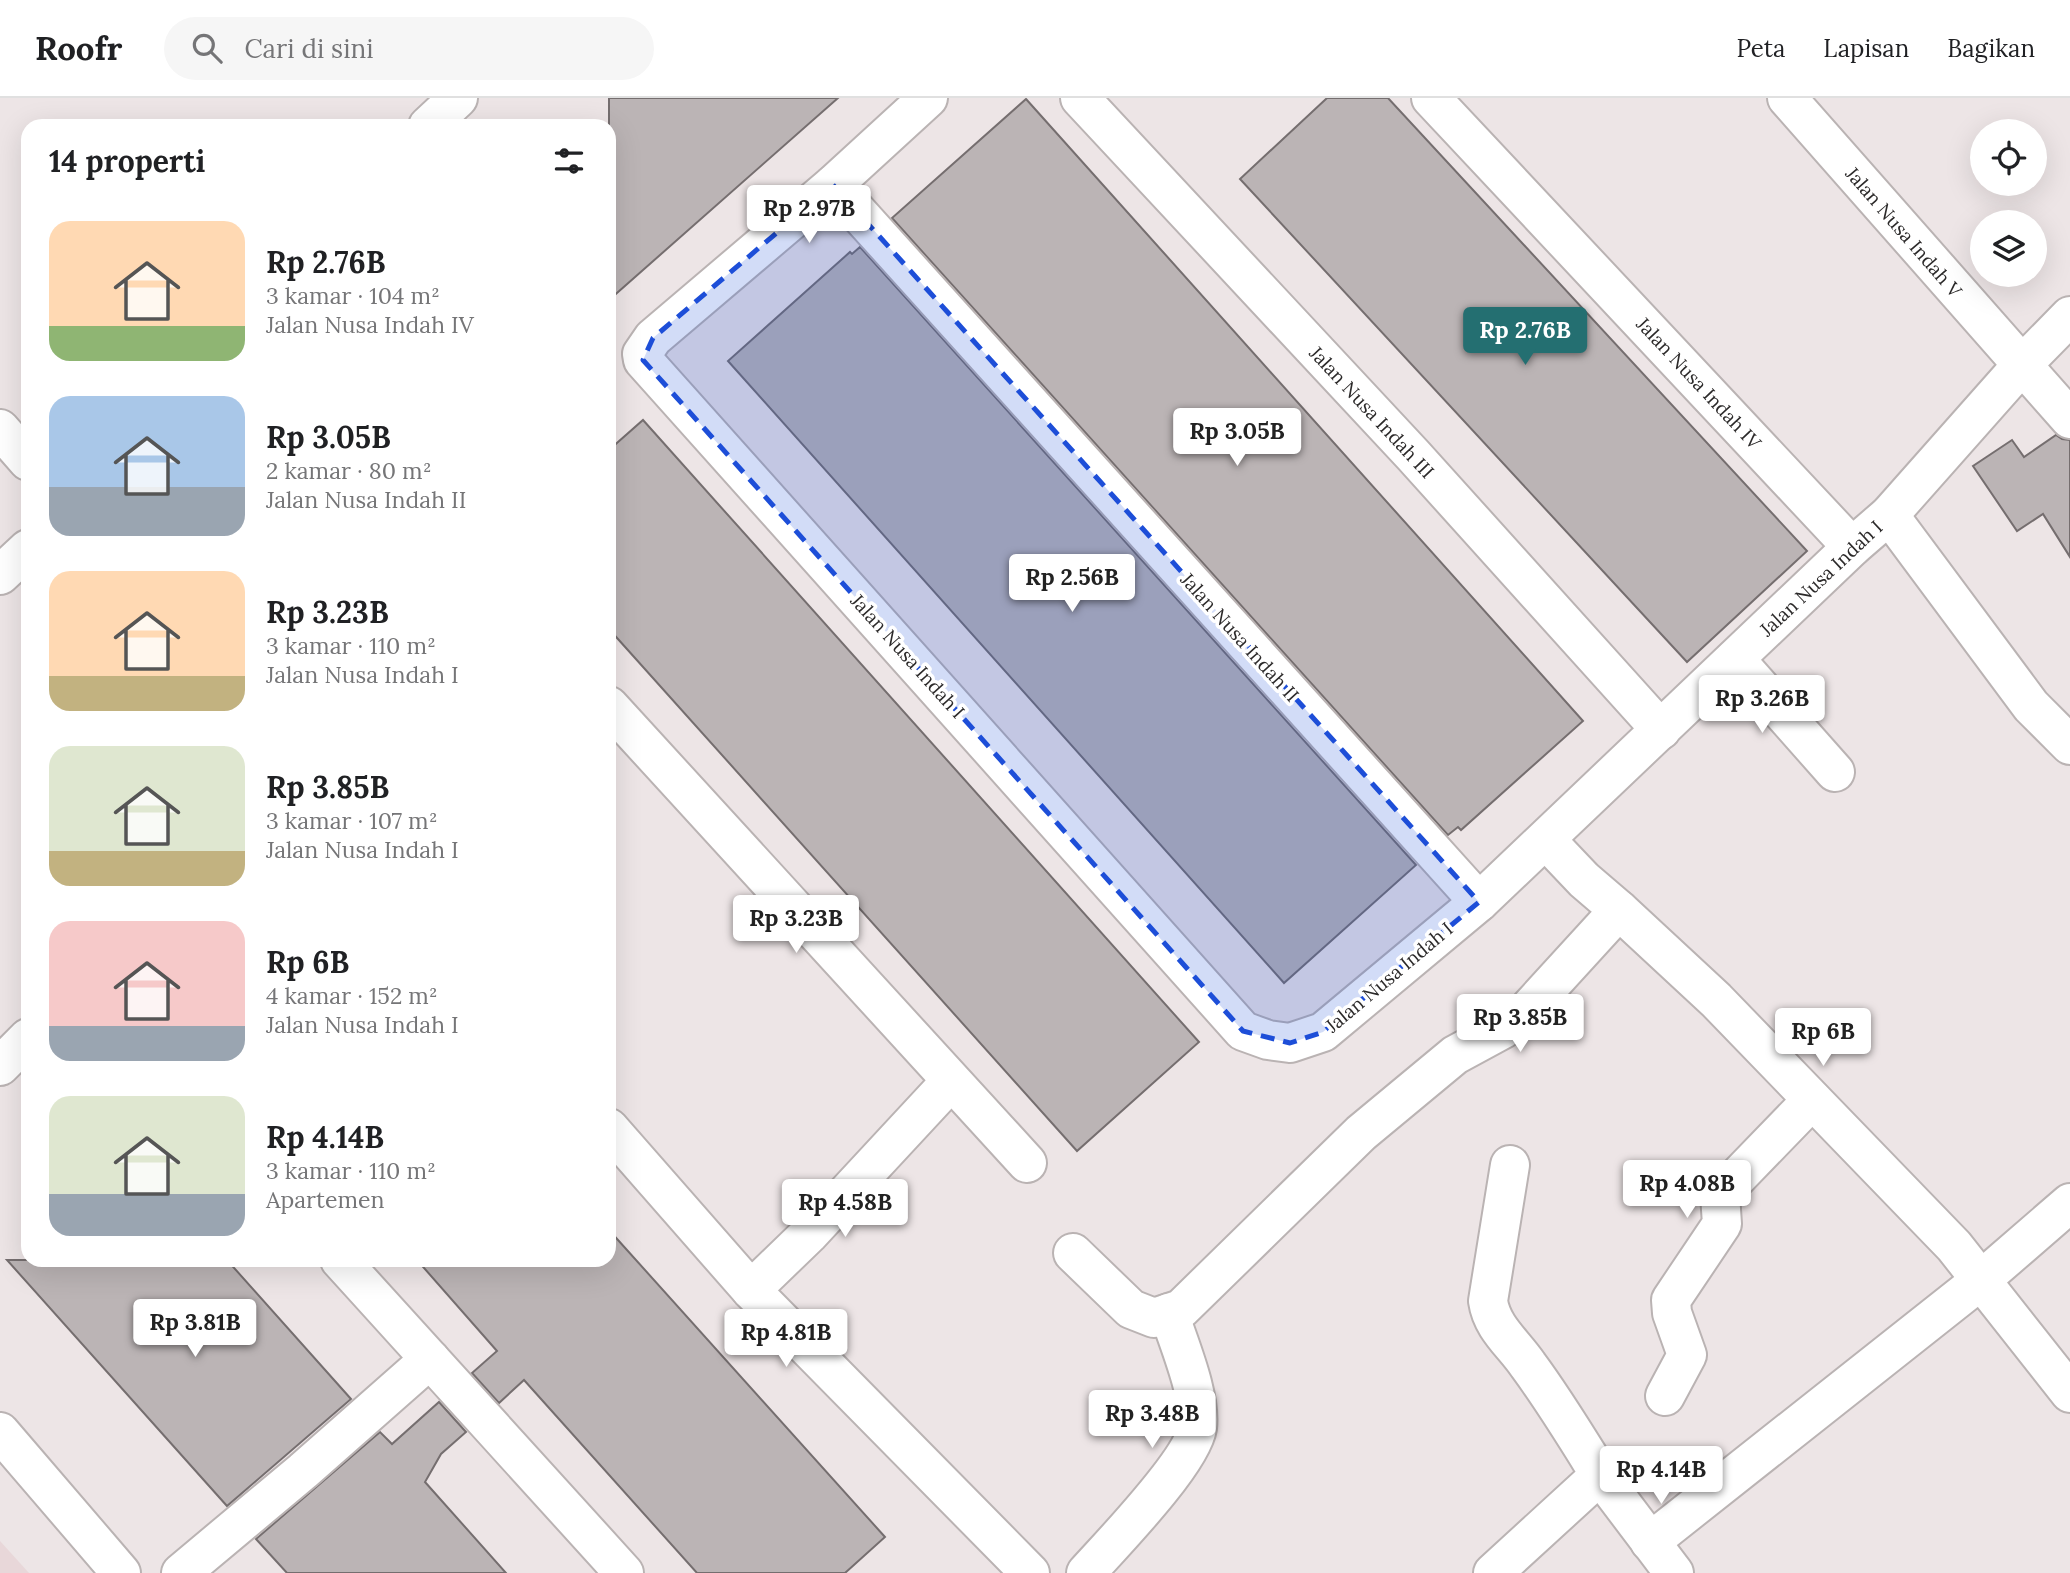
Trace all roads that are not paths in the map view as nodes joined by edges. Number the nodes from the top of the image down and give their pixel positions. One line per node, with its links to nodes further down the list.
1 (458, 98): 6 (street)
2 (928, 98): 7 (street)
3 (1080, 98): 17 (street, Jalan Nusa Indah III)
4 (1431, 98): 12 (street, Jalan Nusa Indah IV)
5 (1787, 98): 9 (street, Jalan Nusa Indah V)
6 (436, 119)
7 (833, 186): 21 (street, Jalan Nusa Indah II); 21 (street, Jalan Nusa Indah I)
8 (2070, 316): 9 (street, Jalan Nusa Indah I)
9 (2021, 366): 10 (street, Jalan Nusa Indah V); 11 (street, Jalan Nusa Indah I)
10 (2064, 412)
11 (1889, 515): 12 (street, Jalan Nusa Indah I); 18 (street)
12 (1852, 547): 15 (street, Jalan Nusa Indah I)
13 (21, 556): 14 (street)
14 (0, 575)
15 (1735, 659): 17 (street, Jalan Nusa Indah I); 19 (street)
16 (616, 714): 25 (street)
17 (1661, 730): 20 (street, Jalan Nusa Indah I)
18 (2070, 745)
19 (1835, 772)
20 (1546, 840): 21 (street, Jalan Nusa Indah I); 22 (street)
21 (1479, 902)
22 (1617, 908): 26 (street); 35 (street)
23 (21, 1045): 24 (street)
24 (0, 1066)
25 (951, 1081): 28 (street); 34 (street)
26 (1812, 1100): 33 (street); 38 (street)
27 (616, 1136): 34 (street)
28 (1027, 1163)
29 (1510, 1165): 40 (street)
30 (2070, 1203): 33 (street)
31 (1073, 1253): 35 (street)
32 (346, 1267): 36 (street)
33 (1981, 1280): 37 (street); 41 (street)
34 (751, 1290): 42 (street)
35 (1170, 1313): 46 (street)
36 (430, 1359): 44 (street); 45 (street)
37 (2070, 1393)
38 (1665, 1395)
39 (0, 1432): 43 (street)
40 (1600, 1475): 41 (street); 47 (street)
41 (1650, 1542): 48 (street)
42 (1016, 1568)
43 (121, 1573)
44 (181, 1573)
45 (624, 1573)
46 (1086, 1573)
47 (1493, 1573)
48 (1674, 1573)

